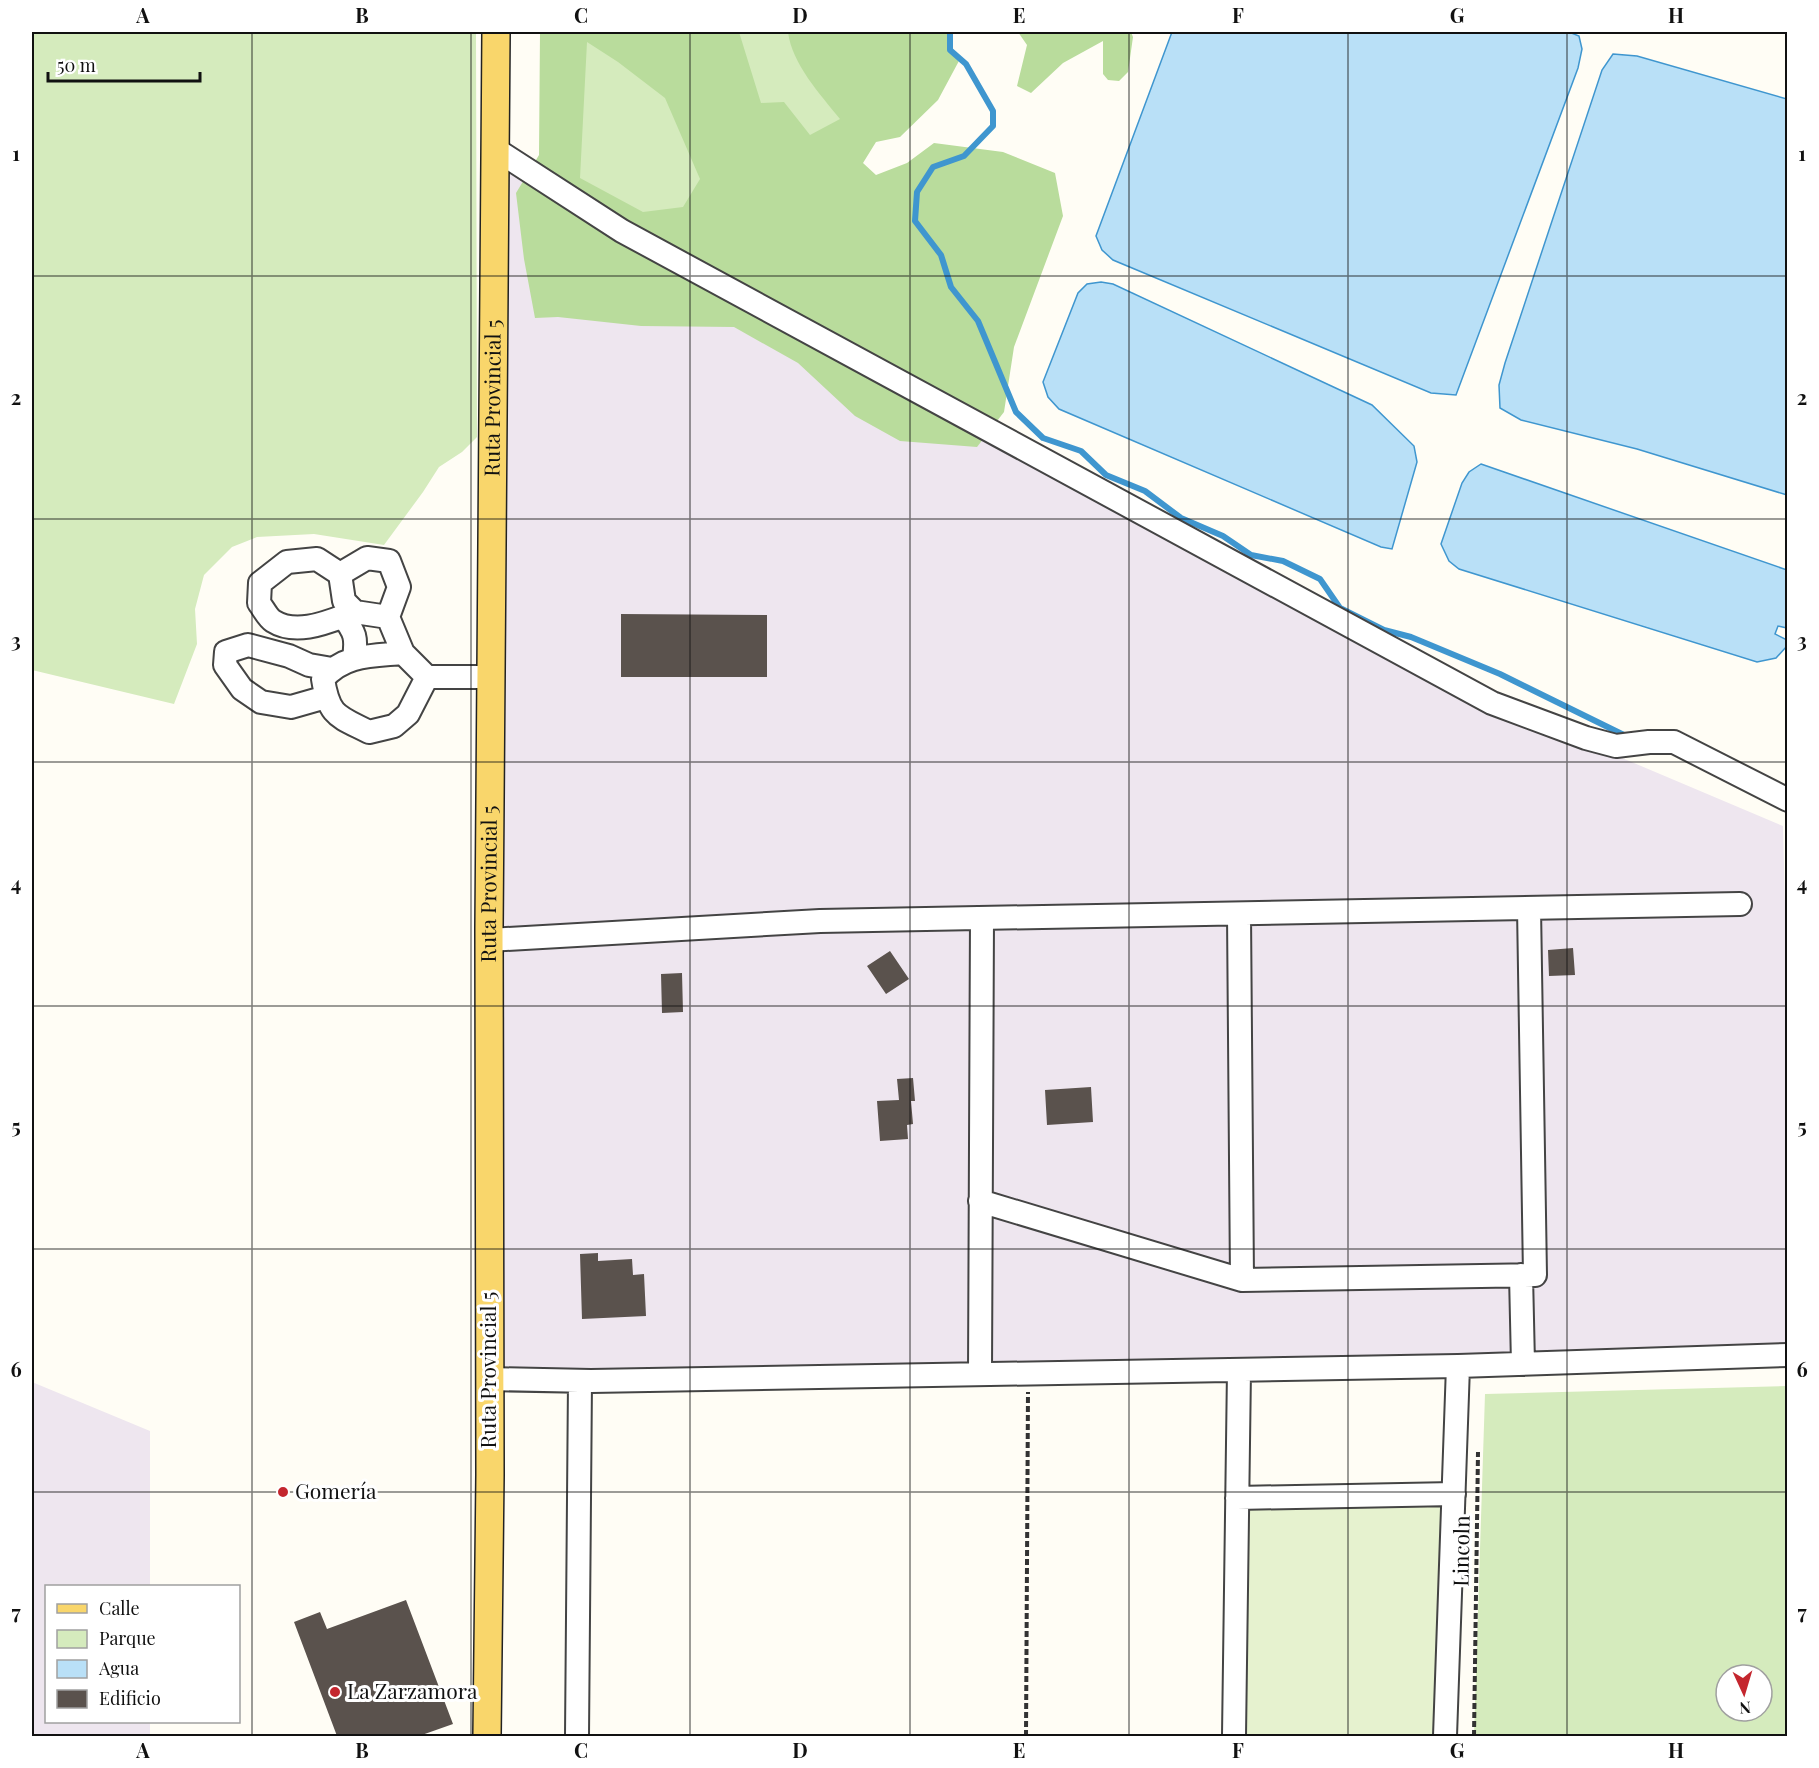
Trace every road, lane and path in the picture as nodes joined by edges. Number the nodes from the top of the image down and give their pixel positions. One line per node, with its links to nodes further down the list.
1 (496, 32): 2 (main road, Ruta Provincial 5)
2 (495, 149): 12 (main road, Ruta Provincial 5); 14 (street)
3 (340, 574): 4 (street); 5 (street); 6 (street)
4 (349, 614): 5 (street); 6 (street); 9 (street)
5 (388, 617): 8 (street)
6 (272, 621): 7 (street)
7 (266, 650): 10 (street); 13 (street)
8 (403, 653): 9 (street); 11 (street)
9 (354, 658): 10 (street)
10 (332, 669): 13 (street)
11 (427, 677): 12 (street); 13 (street)
12 (491, 677): 19 (main road, Ruta Provincial 5)
13 (326, 697)
14 (1788, 800)
15 (1740, 904): 16 (street)
16 (1529, 908): 17 (street); 21 (street)
17 (1239, 914): 18 (street); 22 (street)
18 (982, 918): 19 (street); 20 (street)
19 (489, 934): 29 (main road, Ruta Provincial 5)
20 (980, 1201): 22 (street); 28 (street)
21 (1521, 1275): 22 (street); 24 (street)
22 (1242, 1280)
23 (1788, 1355): 24 (street)
24 (1522, 1364): 25 (street)
25 (1458, 1366): 26 (street); 32 (street)
26 (1239, 1370): 27 (street); 33 (street)
27 (1028, 1373): 28 (street); 36 (path)
28 (980, 1374): 30 (street)
29 (489, 1379): 30 (street); 34 (main road, Ruta Provincial 5)
30 (580, 1381): 35 (street)
31 (1478, 1449): 39 (path, Lincoln)
32 (1454, 1494): 33 (street); 38 (street)
33 (1237, 1498): 37 (street)
34 (487, 1737)
35 (577, 1737)
36 (1026, 1737)
37 (1233, 1737)
38 (1445, 1737)
39 (1474, 1737)

